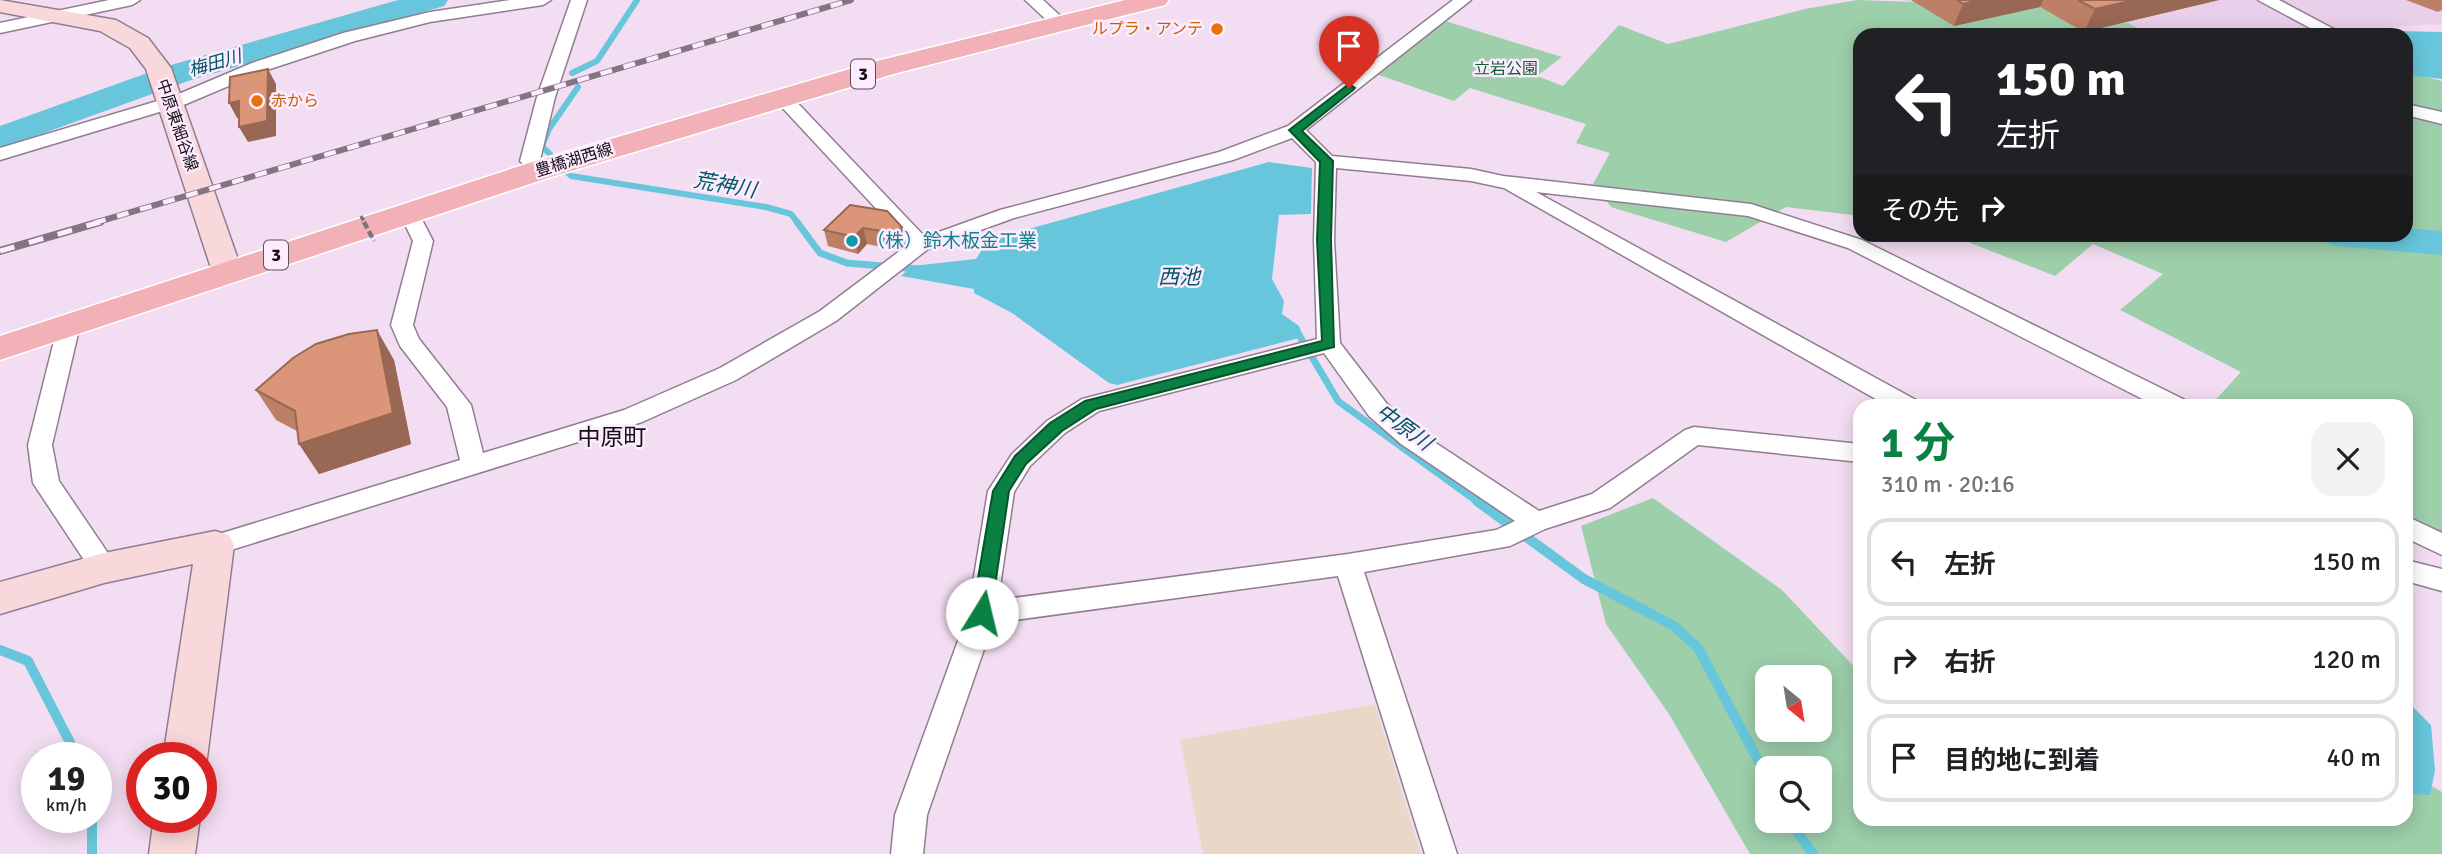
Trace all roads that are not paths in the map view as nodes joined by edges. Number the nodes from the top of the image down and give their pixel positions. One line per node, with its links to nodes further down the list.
1 (132, 0): 9 (street)
2 (543, 0): 14 (street)
3 (579, 0): 20 (street)
4 (1033, 0): 10 (street)
5 (1156, 0): 10 (main road, 豊橋湖西線 / 3)
6 (1463, 0): 17 (street)
7 (2266, 0): 12 (street)
8 (0, 5): 9 (main road, 中原東細谷線)
9 (64, 15): 11 (street); 14 (main road, 中原東細谷線)
10 (1060, 23): 13 (main road, 豊橋湖西線 / 3)
11 (0, 28)
12 (2322, 28)
13 (783, 98): 20 (main road, 豊橋湖西線 / 3); 23 (street)
14 (168, 102): 18 (street); 24 (main road, 中原東細谷線)
15 (2413, 111): 16 (street)
16 (2442, 118)
17 (1295, 130): 19 (street); 23 (street)
18 (0, 154)
19 (1326, 161): 21 (street); 26 (street)
20 (556, 165): 22 (main road, 豊橋湖西線 / 3)
21 (1503, 182): 28 (street); 29 (street)
22 (409, 212): 24 (main road, 豊橋湖西線 / 3); 31 (street)
23 (921, 245): 31 (street)
24 (227, 271): 25 (main road, 豊橋湖西線 / 3)
25 (68, 325): 27 (main road, 豊橋湖西線 / 3); 37 (street)
26 (1316, 347): 32 (street); 41 (street)
27 (0, 348)
28 (1894, 399)
29 (2162, 399)
30 (1853, 452): 32 (street)
31 (474, 467): 34 (street)
32 (1522, 528): 36 (street)
33 (2413, 530): 35 (street)
34 (215, 545): 37 (main road); 42 (main road)
35 (2442, 545)
36 (1348, 564): 41 (street); 46 (street)
37 (104, 568): 40 (main road)
38 (2413, 572): 39 (street)
39 (2442, 580)
40 (0, 598)
41 (982, 613): 45 (street)
42 (187, 742)
43 (175, 833): 44 (main road)
44 (172, 854)
45 (907, 854)
46 (1441, 854)

